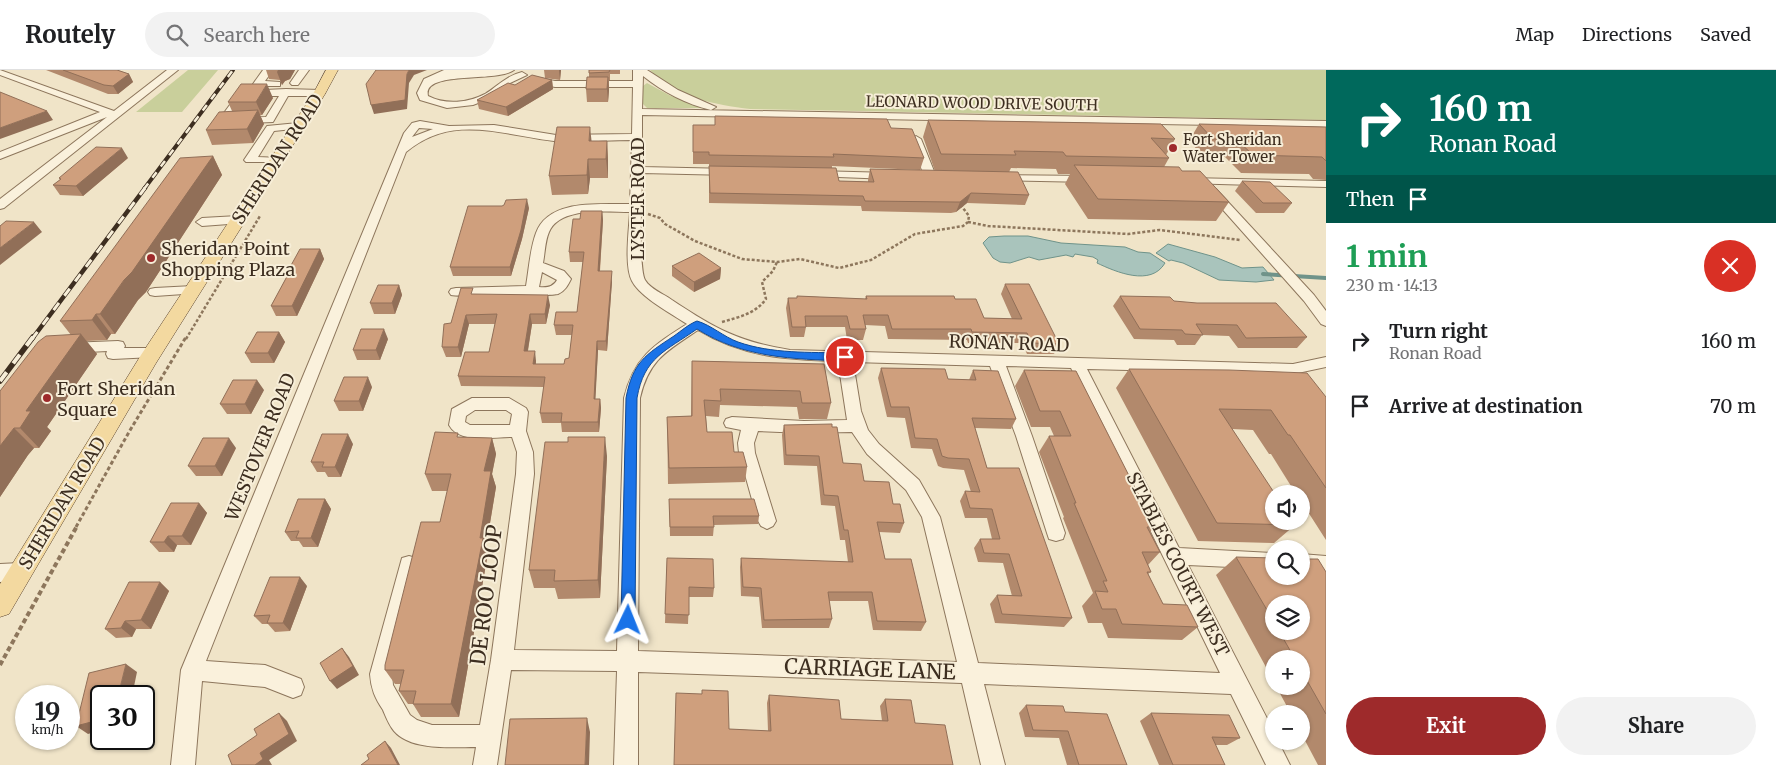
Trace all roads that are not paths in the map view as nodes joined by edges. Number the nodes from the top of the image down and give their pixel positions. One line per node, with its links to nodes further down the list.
1 (173, 70): 15 (street)
2 (268, 70): 9 (street)
3 (304, 70): 9 (street)
4 (332, 70): 11 (main road, SHERIDAN ROAD)
5 (509, 70): 8 (street)
6 (639, 70): 10 (street, LYSTER ROAD); 14 (street)
7 (0, 72): 15 (street)
8 (519, 73): 10 (street)
9 (295, 83): 11 (street)
10 (638, 84): 13 (street, LYSTER ROAD)
11 (323, 87): 12 (street); 18 (main road, SHERIDAN ROAD)
12 (286, 92): 12 (street)
13 (638, 112): 14 (street, LEONARD WOOD DRIVE SOUTH); 21 (street, LYSTER ROAD)
14 (728, 113): 16 (street, LEONARD WOOD DRIVE SOUTH)
15 (112, 114): 19 (street); 20 (street)
16 (908, 116): 17 (street, LEONARD WOOD DRIVE SOUTH); 28 (street)
17 (1326, 124)
18 (298, 126): 23 (main road, SHERIDAN ROAD); 23 (street)
19 (52, 135): 20 (street); 22 (street)
20 (85, 138): 34 (street)
21 (638, 138): 24 (street, LYSTER ROAD); 67 (street, WESTOVER ROAD)
22 (0, 156)
23 (276, 160): 36 (main road, SHERIDAN ROAD)
24 (636, 170): 25 (street); 35 (street, LYSTER ROAD)
25 (744, 173)
26 (803, 174): 27 (street)
27 (901, 176)
28 (930, 176)
29 (988, 177): 30 (street)
30 (1104, 180)
31 (1179, 181): 32 (street)
32 (1203, 182): 33 (street); 43 (street)
33 (1326, 184)
34 (0, 205)
35 (635, 208): 38 (street); 44 (street, LYSTER ROAD)
36 (238, 220): 37 (street); 39 (main road, SHERIDAN ROAD)
37 (202, 222)
38 (536, 265): 40 (street); 40 (street)
39 (192, 290): 41 (street); 45 (main road, SHERIDAN ROAD)
40 (532, 290): 42 (street)
41 (155, 292)
42 (456, 292)
43 (1326, 320)
44 (701, 327): 47 (street, RONAN ROAD); 66 (street)
45 (153, 352): 46 (street); 62 (main road, SHERIDAN ROAD)
46 (54, 353)
47 (845, 357): 48 (street, RONAN ROAD); 53 (street)
48 (996, 361): 50 (street, RONAN ROAD); 56 (street)
49 (1326, 362): 50 (street, RONAN ROAD)
50 (1077, 364): 57 (street, STABLES COURT WEST)
51 (732, 422): 52 (street)
52 (752, 424): 53 (street); 55 (street)
53 (857, 426): 68 (street)
54 (518, 432): 65 (street, DE ROO LOOP)
55 (767, 521)
56 (1056, 533)
57 (1173, 556): 58 (street); 69 (street, STABLES COURT WEST)
58 (1265, 561)
59 (1310, 563): 61 (street)
60 (409, 564): 71 (street)
61 (1326, 564)
62 (20, 572): 63 (street); 64 (main road, SHERIDAN ROAD)
63 (0, 573)
64 (0, 606)
65 (502, 660): 66 (street, CARRIAGE LANE); 71 (street, DE ROO LOOP)
66 (627, 661): 68 (street, CARRIAGE LANE); 74 (street)
67 (192, 670): 70 (street); 72 (street, WESTOVER ROAD)
68 (970, 674): 69 (street, CARRIAGE LANE); 75 (street)
69 (1239, 684): 76 (street, STABLES COURT WEST)
70 (293, 687)
71 (491, 736): 73 (street, DE ROO LOOP)
72 (184, 765)
73 (485, 765)
74 (626, 765)
75 (993, 765)
76 (1278, 765)

